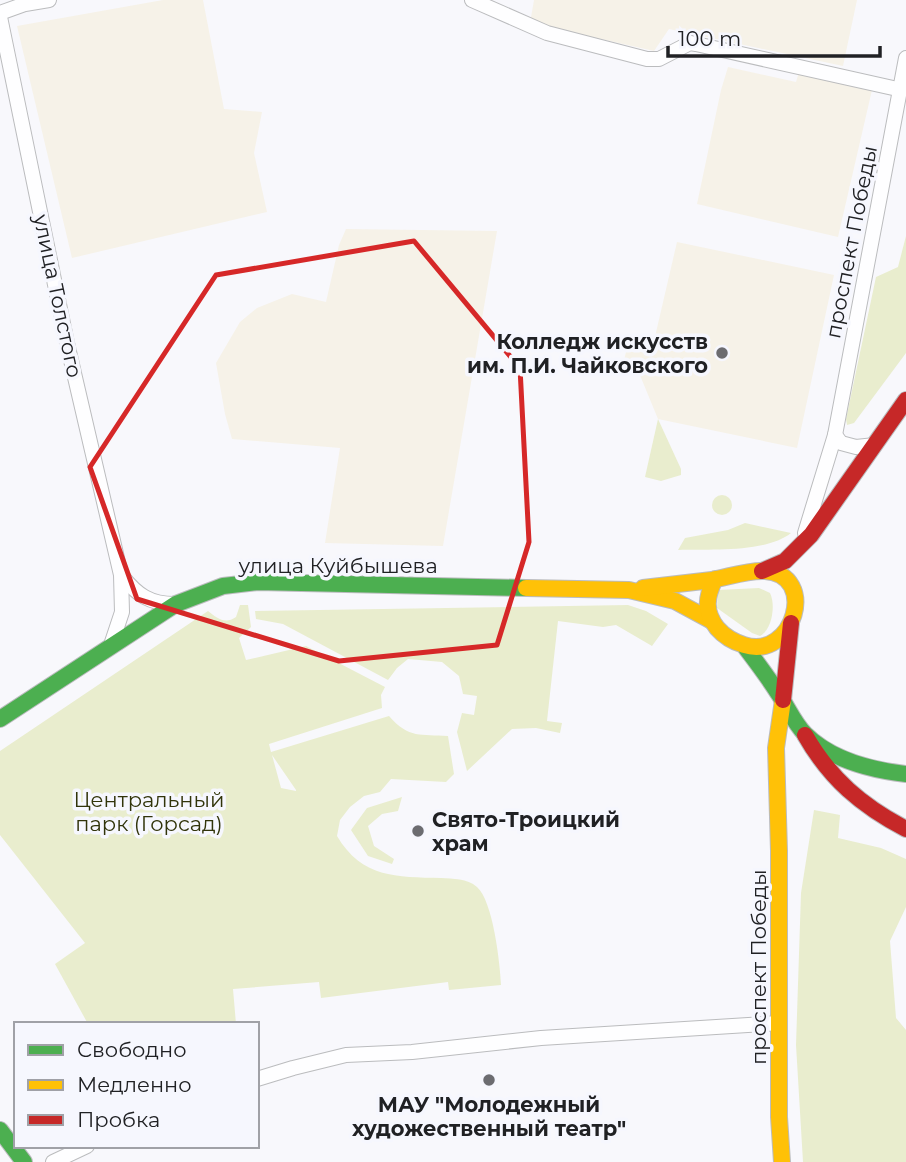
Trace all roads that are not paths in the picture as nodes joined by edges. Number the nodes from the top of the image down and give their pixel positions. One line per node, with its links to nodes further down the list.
1 (49, 0): 3 (street)
2 (472, 0): 5 (street)
3 (0, 15): 11 (street, улица Толстого)
4 (906, 58): 5 (street, проспект Победы)
5 (902, 90): 7 (street, проспект Победы)
6 (906, 400): 8 (main road)
7 (835, 435): 8 (street); 9 (street, проспект Победы)
8 (875, 445): 9 (main road)
9 (801, 547): 10 (main road)
10 (762, 571): 12 (main road, улица Куйбышева); 16 (main road)
11 (121, 575): 14 (street); 17 (street, улица Толстого)
12 (715, 579): 13 (main road, улица Куйбышева); 15 (main road)
13 (629, 590): 14 (main road, улица Куйбышева); 15 (main road, улица Куйбышева)
14 (176, 604): 17 (main road, улица Куйбышева)
15 (712, 621): 18 (main road, улица Куйбышева)
16 (791, 621): 18 (main road); 19 (main road)
17 (111, 646): 20 (main road, улица Куйбышева)
18 (746, 648): 19 (main road, улица Куйбышева)
19 (783, 699): 21 (main road, улица Куйбышева); 24 (main road, проспект Победы)
20 (0, 719)
21 (804, 733): 22 (main road, улица Куйбышева); 23 (main road)
22 (842, 757): 23 (main road); 25 (main road)
23 (810, 759): 24 (main road); 26 (main road)
24 (776, 772): 27 (main road, проспект Победы)
25 (906, 774)
26 (906, 829)
27 (780, 1023): 28 (street); 33 (main road, проспект Победы)
28 (259, 1078)
29 (0, 1130): 31 (main road)
30 (83, 1148): 32 (street)
31 (24, 1162)
32 (53, 1162)
33 (782, 1162)

